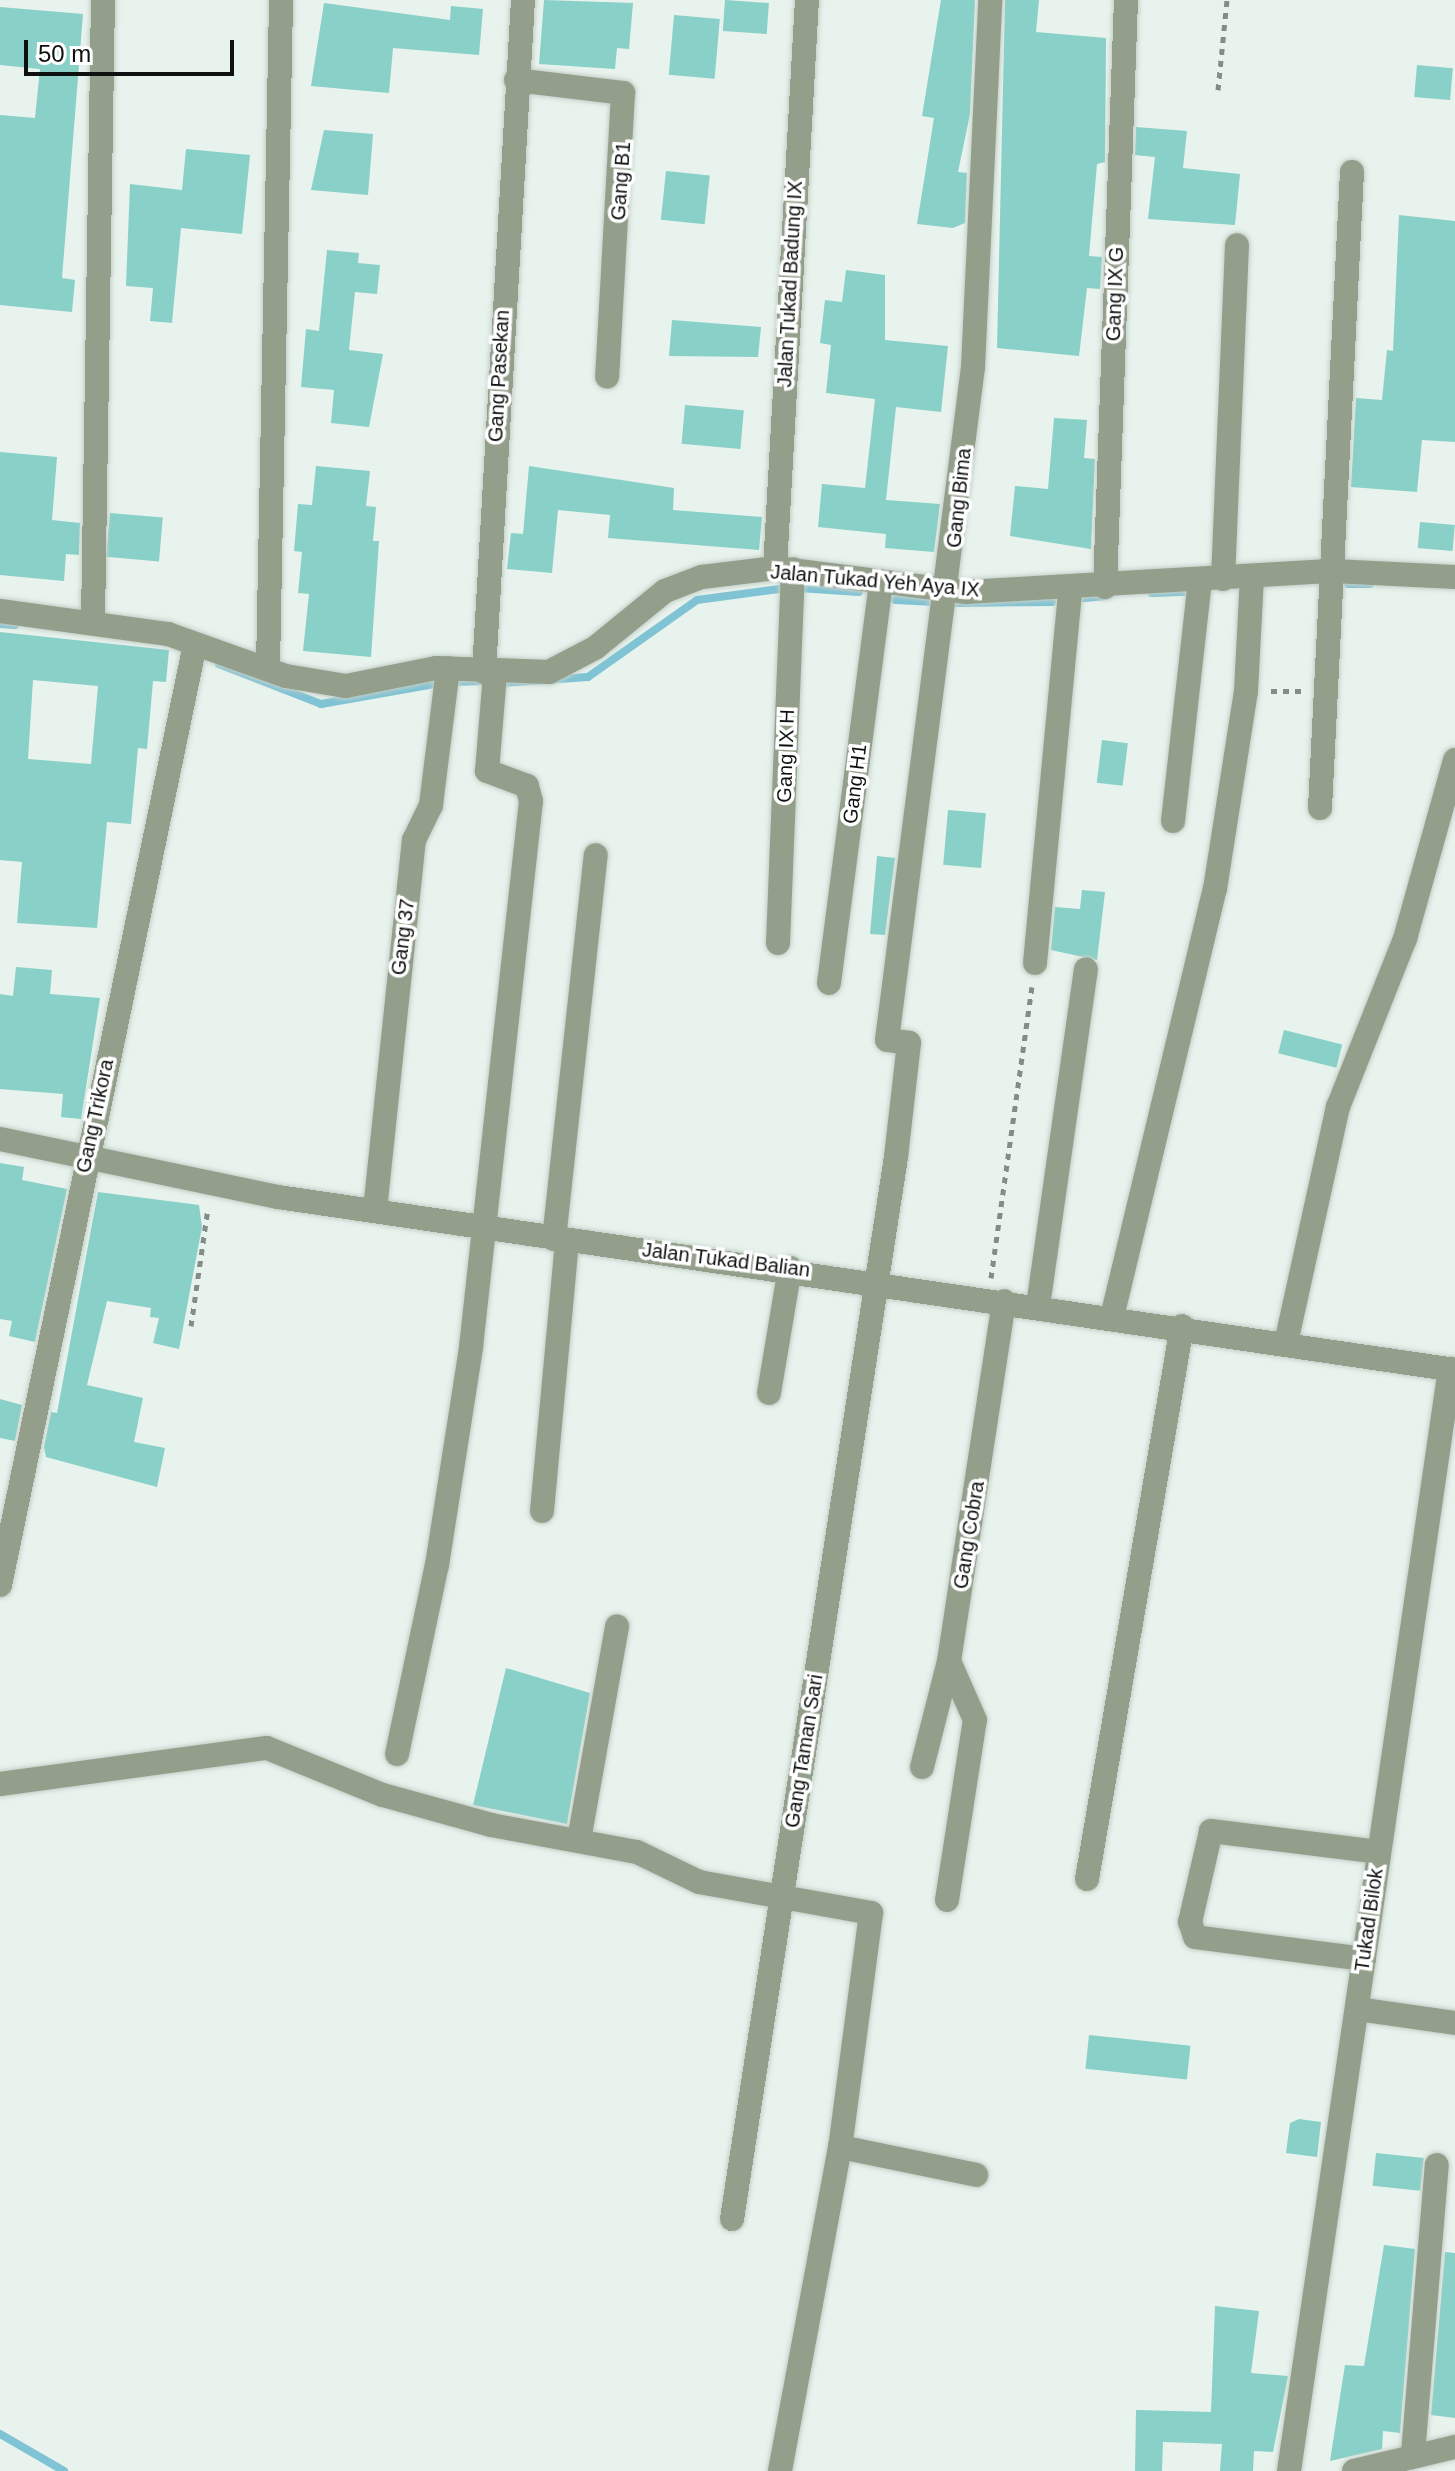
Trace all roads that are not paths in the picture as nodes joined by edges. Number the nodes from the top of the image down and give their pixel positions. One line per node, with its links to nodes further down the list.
1 (103, 0): 21 (street)
2 (281, 0): 23 (street)
3 (523, 0): 7 (street, Gang Pasekan)
4 (807, 0): 11 (street, Jalan Tukad Badung IX)
5 (990, 0): 19 (street, Gang Bima)
6 (1126, 0): 17 (street, Gang IX G)
7 (516, 80): 10 (street, Gang B1); 25 (street, Gang Pasekan)
8 (1352, 172): 12 (street)
9 (1237, 245): 15 (street)
10 (607, 377)
11 (784, 569): 16 (street, Jalan Tukad Yeh Aya IX); 25 (street, Jalan Tukad Yeh Aya IX); 30 (street, Gang IX H)
12 (1333, 571): 13 (street, Jalan Tukad Yeh Aya IX); 14 (street, Jalan Tukad Yeh Aya IX); 27 (street)
13 (1252, 576): 15 (street, Jalan Tukad Yeh Aya IX); 44 (street)
14 (1455, 577)
15 (1211, 580): 17 (street, Jalan Tukad Yeh Aya IX); 28 (street)
16 (881, 585): 19 (street, Jalan Tukad Yeh Aya IX); 33 (street, Gang H1)
17 (1105, 587): 18 (street, Jalan Tukad Yeh Aya IX)
18 (1070, 590): 19 (street, Jalan Tukad Yeh Aya IX); 31 (street)
19 (949, 591): 34 (street, Gang Bima)
20 (0, 611): 21 (street, Jalan Tukad Yeh Aya IX)
21 (93, 621): 22 (street, Jalan Tukad Yeh Aya IX)
22 (194, 649): 23 (street, Jalan Tukad Yeh Aya IX); 36 (street, Gang Trikora)
23 (268, 667): 24 (street, Jalan Tukad Yeh Aya IX)
24 (448, 668): 25 (street, Jalan Tukad Yeh Aya IX); 37 (street, Gang 37)
25 (489, 672): 38 (street, Gang Pasekan)
26 (1455, 760): 46 (street)
27 (1320, 808)
28 (1173, 821)
29 (596, 855): 39 (street)
30 (778, 943)
31 (1035, 963)
32 (1086, 969): 43 (street)
33 (829, 983)
34 (887, 1040): 41 (street, Gang Taman Sari)
35 (0, 1139): 36 (street, Jalan Tukad Balian)
36 (87, 1158): 37 (street, Jalan Tukad Balian); 50 (street, Gang Trikora)
37 (375, 1210): 38 (street, Jalan Tukad Balian)
38 (486, 1228): 39 (street, Jalan Tukad Balian); 53 (street)
39 (561, 1239): 40 (street, Jalan Tukad Balian); 49 (street)
40 (790, 1268): 41 (street, Jalan Tukad Balian); 48 (street)
41 (880, 1282): 42 (street, Jalan Tukad Balian); 59 (street, Gang Taman Sari)
42 (996, 1300): 43 (street, Jalan Tukad Balian); 52 (street, Gang Cobra)
43 (1038, 1306): 44 (street, Jalan Tukad Balian)
44 (1112, 1317): 45 (street, Jalan Tukad Balian)
45 (1182, 1326): 46 (street, Jalan Tukad Balian); 58 (street)
46 (1286, 1343): 47 (street, Jalan Tukad Balian)
47 (1452, 1369): 57 (street, Tukad Bilok)
48 (769, 1393)
49 (542, 1511)
50 (0, 1585)
51 (617, 1626): 56 (street)
52 (949, 1661): 54 (street, Gang Cobra); 60 (street)
53 (397, 1754)
54 (922, 1767)
55 (0, 1784): 56 (street)
56 (579, 1840): 59 (street)
57 (1379, 1852): 61 (street, Tukad Bilok); 61 (street)
58 (1087, 1879)
59 (780, 1896): 64 (street); 67 (street, Gang Taman Sari)
60 (947, 1900)
61 (1364, 1959): 62 (street, Tukad Bilok)
62 (1358, 2009): 63 (street); 71 (street, Tukad Bilok)
63 (1455, 2023)
64 (840, 2147): 66 (street); 70 (street)
65 (1437, 2165): 69 (street)
66 (976, 2175)
67 (732, 2219)
68 (1455, 2447): 69 (street)
69 (1413, 2454): 72 (street)
70 (780, 2471)
71 (1289, 2471)
72 (1354, 2471)

